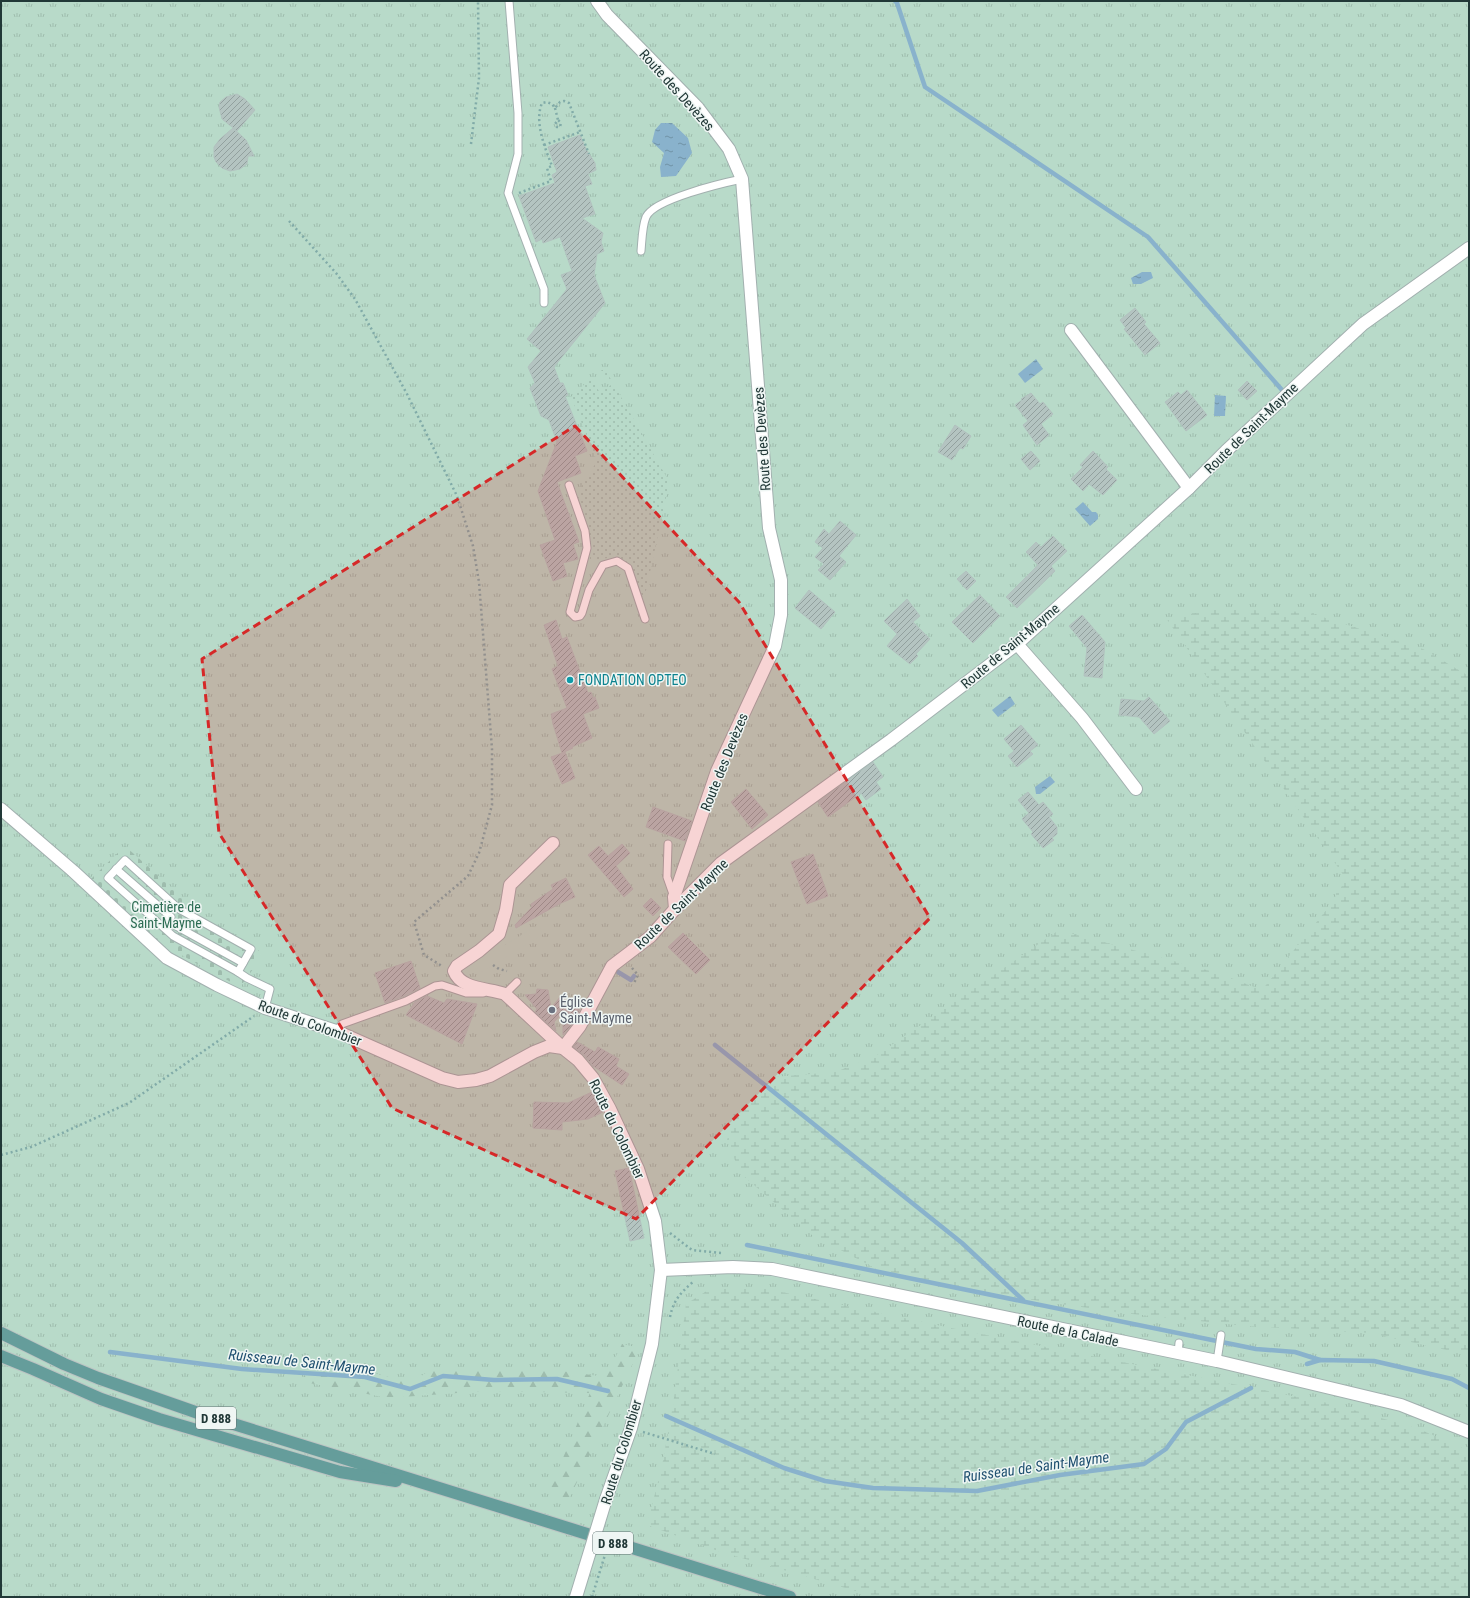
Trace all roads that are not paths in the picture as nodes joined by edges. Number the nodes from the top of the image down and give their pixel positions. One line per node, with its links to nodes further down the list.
1 (509, 1): 6 (lane)
2 (597, 1): 3 (street, Route des Devèzes)
3 (742, 179): 5 (lane); 17 (street, Route des Devèzes)
4 (1469, 248): 9 (street, Route de Saint-Mayme)
5 (641, 251)
6 (544, 303)
7 (1070, 330): 9 (street)
8 (569, 485): 10 (lane)
9 (1189, 488): 11 (street, Route de Saint-Mayme)
10 (645, 619)
11 (1017, 644): 12 (street); 17 (street, Route de Saint-Mayme)
12 (1136, 789)
13 (1, 809): 25 (street, Route du Colombier)
14 (553, 844): 23 (street)
15 (668, 844): 17 (lane)
16 (116, 870): 18 (lane); 19 (lane); 19 (lane)
17 (674, 903): 27 (street, Route de Saint-Mayme)
18 (179, 909): 19 (lane); 20 (lane)
19 (167, 922): 20 (lane); 21 (lane)
20 (243, 963): 21 (lane)
21 (238, 972): 25 (lane)
22 (517, 982): 24 (lane)
23 (487, 991): 24 (street); 26 (lane)
24 (505, 994): 27 (street)
25 (265, 1008): 26 (street, Route du Colombier)
26 (336, 1031): 27 (street, Route du Colombier)
27 (563, 1048): 28 (street, Route du Colombier)
28 (661, 1270): 33 (street, Route de la Calade); 37 (street, Route du Colombier, bridge)
29 (1, 1333): 36 (main road, D 888)
30 (1221, 1335): 33 (lane)
31 (1, 1348): 34 (main road, D 888)
32 (1, 1356): 34 (main road)
33 (1217, 1361): 35 (street, Route de la Calade)
34 (33, 1369): 36 (main road, D 888)
35 (1469, 1432)
36 (437, 1488): 38 (main road, D 888)
37 (576, 1597)
38 (790, 1597)

